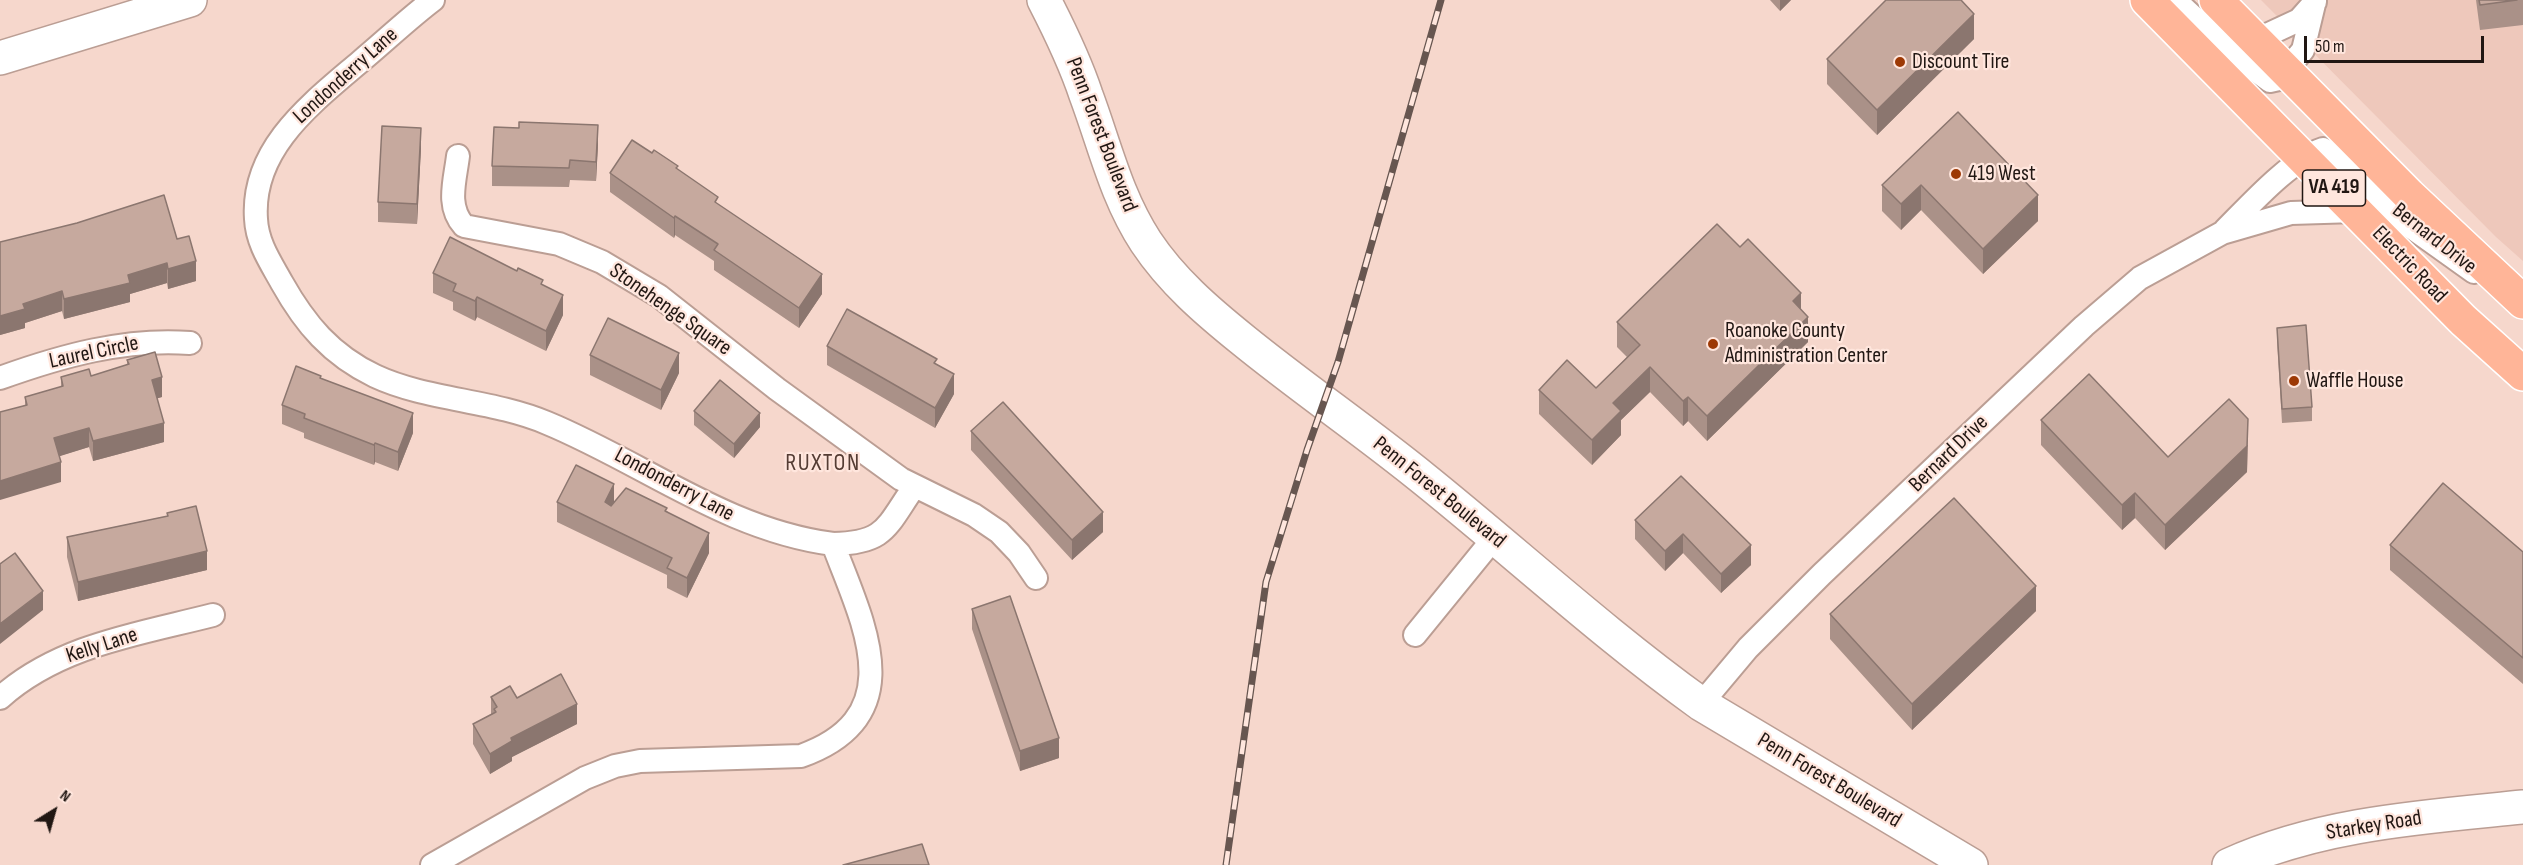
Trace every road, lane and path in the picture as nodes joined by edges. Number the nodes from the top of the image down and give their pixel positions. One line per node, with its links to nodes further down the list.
1 (190, 0): 9 (street)
2 (433, 0): 21 (street, Londonderry Lane)
3 (1044, 0): 20 (street, Penn Forest Boulevard)
4 (2147, 0): 12 (main road, Electric Road / VA 419)
5 (2175, 0): 10 (street)
6 (2216, 0): 8 (main road, VA 419)
7 (2315, 1): 8 (street); 10 (street)
8 (2256, 40): 10 (main road, VA 419)
9 (0, 58)
10 (2287, 72): 15 (main road, VA 419)
11 (458, 156): 19 (street, Stonehenge Square)
12 (2305, 159): 13 (main road, Electric Road / VA 419); 14 (street, Bernard Drive); 15 (street, Bernard Drive)
13 (2356, 211): 14 (street, Bernard Drive); 17 (main road, Electric Road / VA 419)
14 (2222, 233): 26 (street, Bernard Drive)
15 (2518, 298)
16 (190, 343): 18 (street, Laurel Circle)
17 (2523, 374)
18 (0, 378)
19 (914, 487): 21 (street); 22 (street, Stonehenge Square)
20 (1494, 538): 24 (street); 26 (street, Penn Forest Boulevard)
21 (833, 544): 28 (street)
22 (1036, 578)
23 (213, 615): 25 (street, Kelly Lane)
24 (1415, 635)
25 (0, 698)
26 (1701, 704): 29 (street, Penn Forest Boulevard)
27 (2523, 807): 30 (street, Starkey Road)
28 (432, 865)
29 (1971, 865)
30 (2229, 865)

